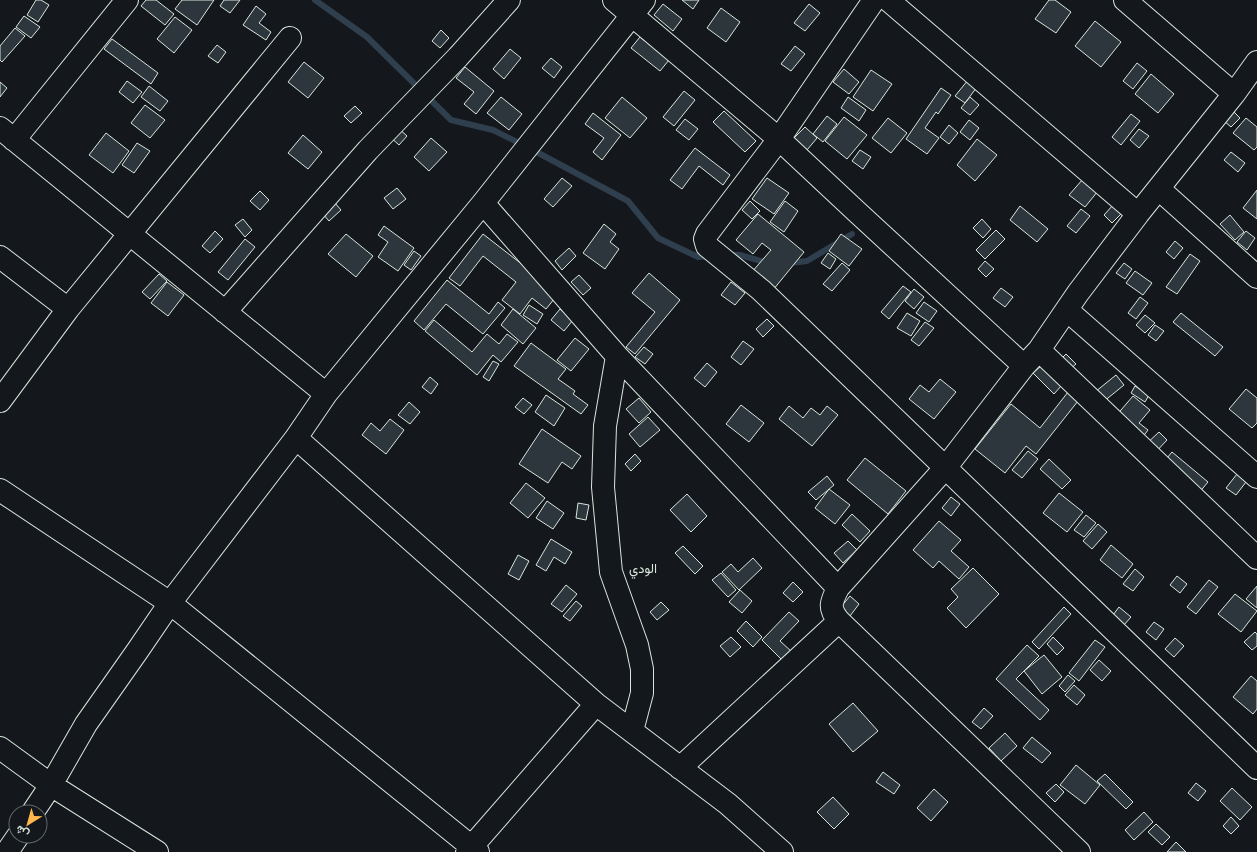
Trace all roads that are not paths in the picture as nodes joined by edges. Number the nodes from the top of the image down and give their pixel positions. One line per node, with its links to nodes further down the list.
1 (127, 0): 11 (street)
2 (509, 0): 21 (street)
3 (614, 0): 7 (street)
4 (874, 0): 12 (street)
5 (888, 0): 15 (street)
6 (1125, 0): 10 (street)
7 (638, 7): 12 (street); 14 (street)
8 (290, 38): 16 (street)
9 (1254, 70): 10 (street)
10 (1234, 94): 13 (street)
11 (7, 134): 16 (street)
12 (779, 139): 23 (street); 27 (street)
13 (1159, 189): 15 (street); 18 (street)
14 (483, 203): 22 (street); 24 (street)
15 (1138, 214): 20 (street)
16 (129, 234): 19 (street); 21 (street)
17 (0, 257): 19 (street)
18 (1257, 277)
19 (68, 309): 25 (street)
20 (1067, 310): 23 (street); 28 (street)
21 (225, 312): 24 (street)
22 (617, 356): 31 (street); 35 (street)
23 (1032, 358): 27 (street); 30 (street)
24 (326, 394): 26 (street)
25 (0, 401)
26 (296, 438): 32 (street); 34 (street)
27 (946, 467): 31 (street); 38 (street)
28 (1257, 477)
29 (0, 490): 32 (street)
30 (1257, 558)
31 (838, 588): 33 (street)
32 (170, 603): 39 (street); 41 (street)
33 (839, 621): 37 (street); 44 (street)
34 (596, 704): 35 (street); 41 (street)
35 (632, 731): 37 (street)
36 (0, 748): 39 (street)
37 (680, 768): 43 (street)
38 (1257, 768)
39 (50, 785): 40 (street); 42 (street)
40 (38, 804)
41 (472, 850)
42 (157, 852)
43 (782, 852)
44 (1079, 852)

